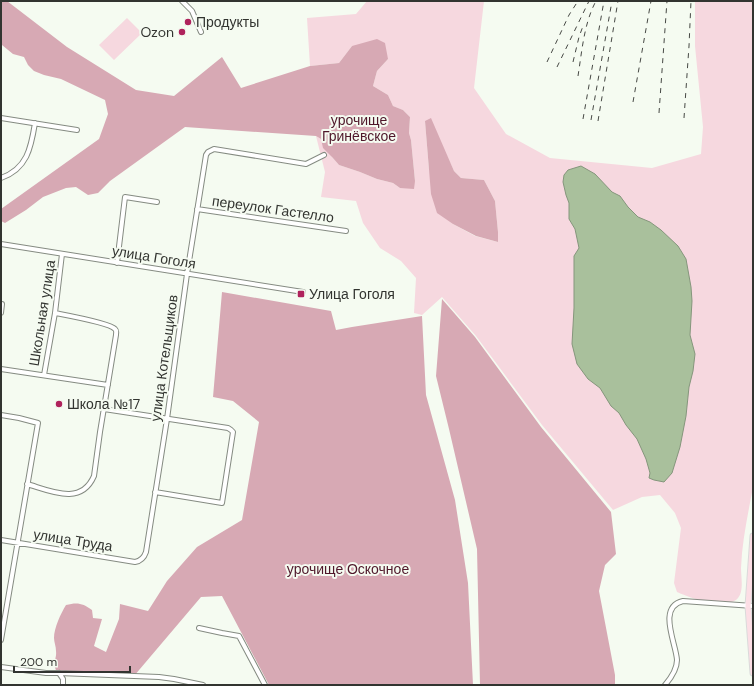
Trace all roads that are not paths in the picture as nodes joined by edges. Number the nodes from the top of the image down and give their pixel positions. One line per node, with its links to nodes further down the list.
1 (182, 1): 2 (street)
2 (201, 32)
3 (1, 118): 4 (street)
4 (35, 124): 5 (street); 7 (street)
5 (77, 130)
6 (324, 155): 9 (street, улица Котельщиков)
7 (1, 178)
8 (157, 202): 13 (street)
9 (197, 209): 10 (street, переулок Гастелло); 14 (street, улица Котельщиков)
10 (346, 231)
11 (1, 244): 12 (street, улица Гоголя)
12 (62, 254): 13 (street, улица Гоголя); 18 (street, Школьная улица)
13 (117, 262): 14 (street, улица Гоголя)
14 (187, 274): 15 (street, улица Гоголя); 24 (street, улица Котельщиков)
15 (303, 292)
16 (1, 304): 17 (street)
17 (1, 313)
18 (55, 313): 20 (street, Школьная улица); 21 (street)
19 (1, 368): 20 (street)
20 (44, 375): 21 (street)
21 (108, 385): 22 (street)
22 (104, 410): 24 (street); 25 (street)
23 (1, 415): 25 (street)
24 (167, 418): 26 (street, улица Котельщиков); 26 (street)
25 (27, 484): 29 (street)
26 (155, 492): 30 (street, улица Котельщиков)
27 (753, 536): 31 (main road)
28 (1, 540): 29 (street, улица Труда)
29 (18, 542): 30 (street, улица Труда); 33 (street)
30 (142, 560)
31 (750, 606): 36 (main road); 40 (street)
32 (199, 628): 39 (street)
33 (1, 640)
34 (1, 667): 35 (street)
35 (60, 673): 37 (street); 38 (street)
36 (753, 673)
37 (63, 685)
38 (203, 685)
39 (265, 685)
40 (665, 685)

